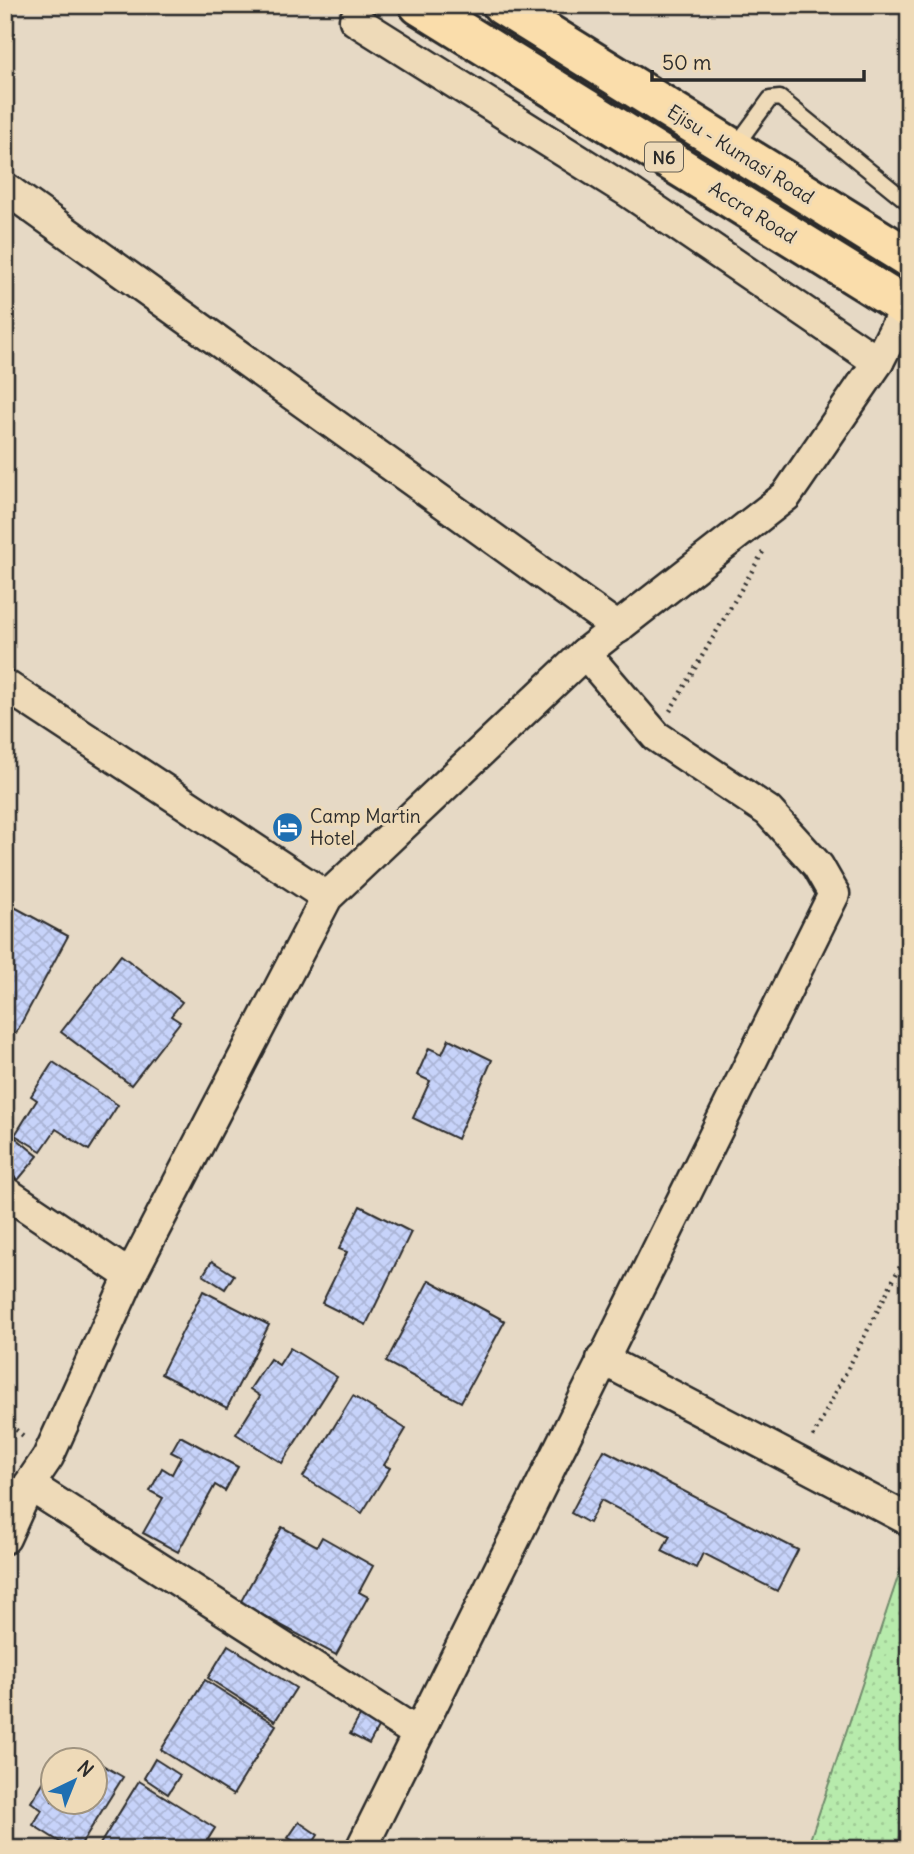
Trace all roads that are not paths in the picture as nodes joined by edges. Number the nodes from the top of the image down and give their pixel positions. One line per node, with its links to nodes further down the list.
1 (419, 5): 8 (highway, Accra Road / N6)
2 (502, 5): 4 (highway, Ejisu - Kumasi Road / N6)
3 (355, 20): 9 (street)
4 (733, 149): 6 (lane); 7 (highway, Ejisu - Kumasi Road / N6)
5 (5, 188): 10 (street)
6 (909, 203)
7 (909, 258)
8 (907, 308): 9 (street)
9 (878, 362): 10 (street)
10 (618, 628): 11 (street)
11 (584, 653): 13 (street); 16 (street)
12 (5, 685): 13 (street)
13 (327, 897): 15 (street)
14 (5, 1192): 15 (street)
15 (130, 1276): 17 (street)
16 (602, 1359): 18 (street); 20 (street)
17 (29, 1485): 19 (street); 20 (street)
18 (909, 1520)
19 (5, 1538)
20 (417, 1733): 21 (street)
21 (361, 1849)

